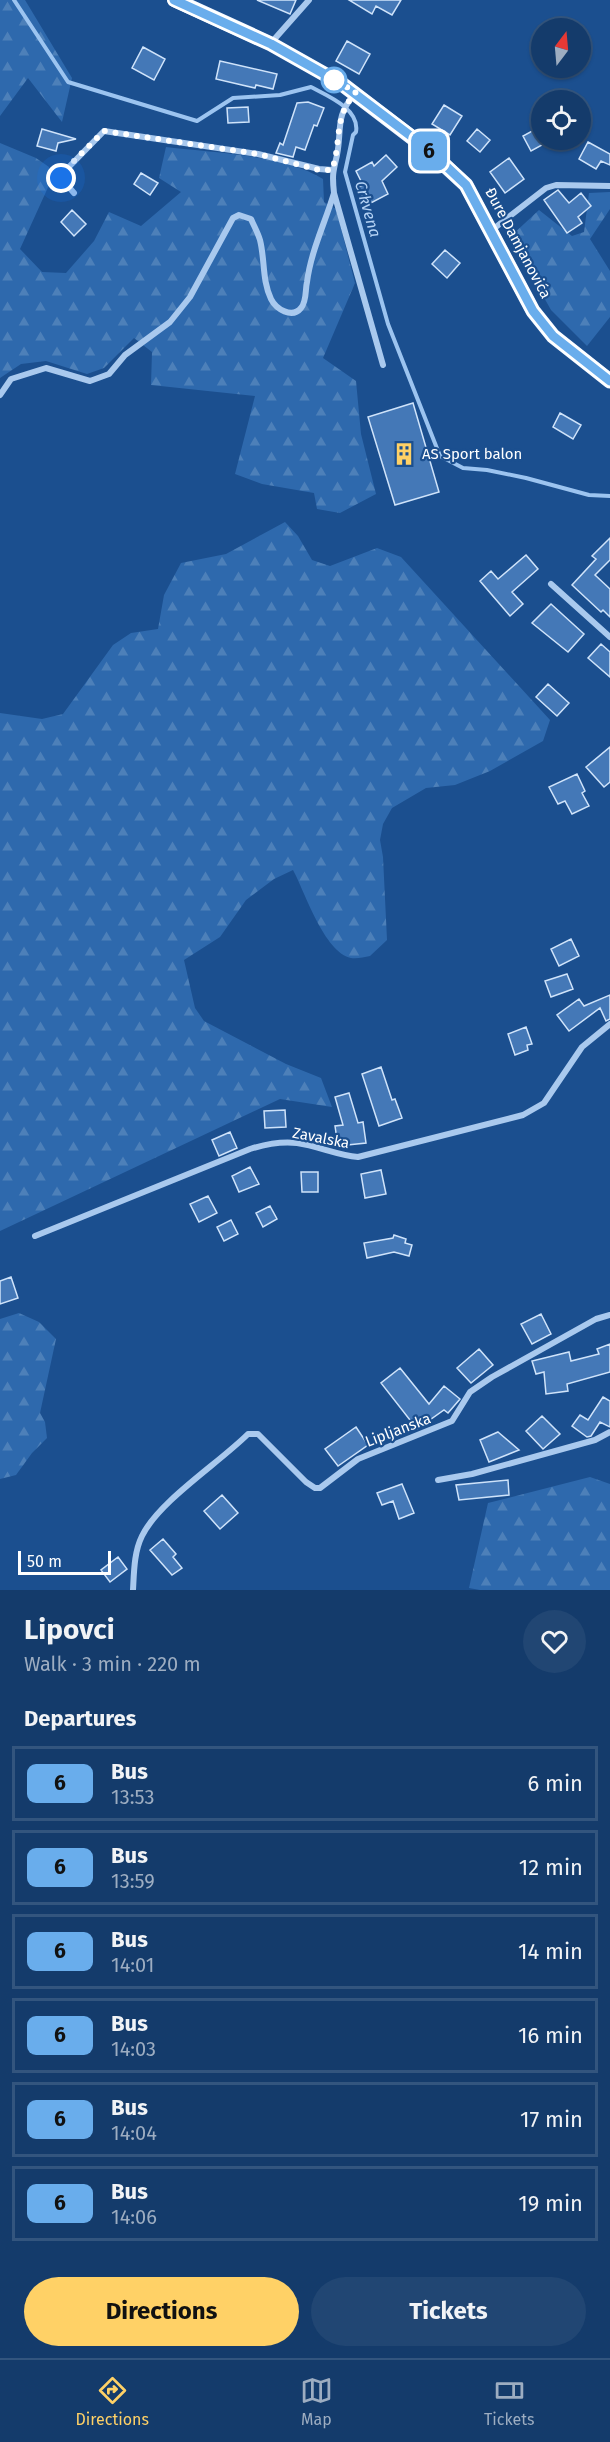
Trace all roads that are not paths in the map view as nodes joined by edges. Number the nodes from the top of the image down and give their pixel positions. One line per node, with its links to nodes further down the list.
1 (175, 0): 3 (main road, Đure Damjanovića)
2 (309, 0): 3 (street)
3 (271, 44): 4 (main road, Đure Damjanovića)
4 (356, 92): 5 (street); 9 (main road, Đure Damjanovića)
5 (332, 170): 7 (street); 8 (street)
6 (610, 186): 9 (street)
7 (74, 193)
8 (334, 193): 10 (street); 12 (street)
9 (492, 230): 11 (main road, Đure Damjanovića)
10 (383, 365)
11 (610, 381)
12 (0, 395)
13 (551, 584): 14 (street)
14 (610, 637)
15 (610, 1024): 16 (street, Zavalska)
16 (35, 1236)
17 (610, 1315): 20 (street, Lipljanska)
18 (610, 1432): 19 (street)
19 (438, 1480)
20 (133, 1590)

